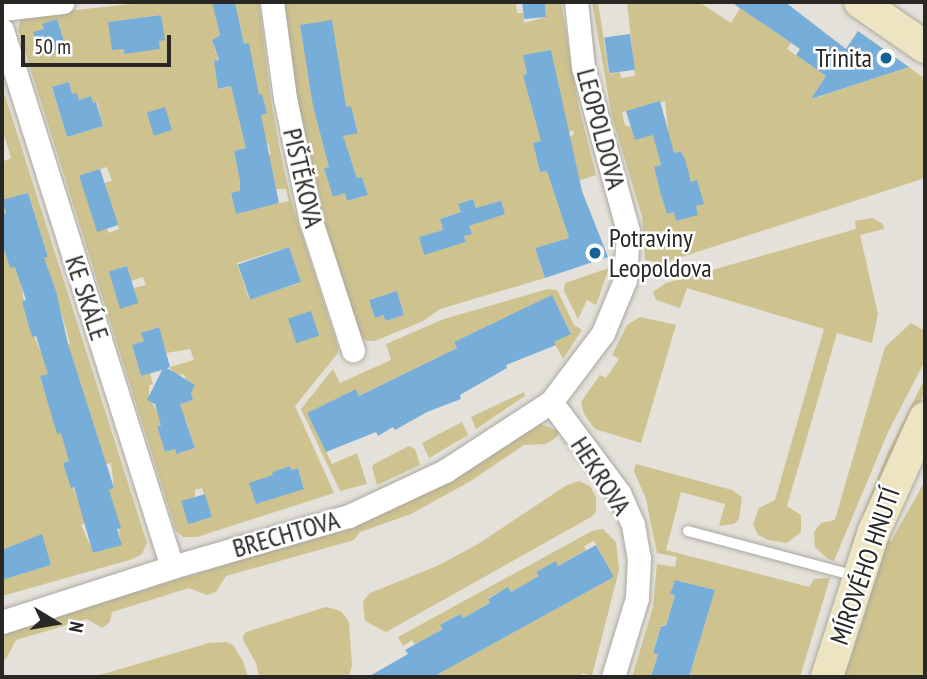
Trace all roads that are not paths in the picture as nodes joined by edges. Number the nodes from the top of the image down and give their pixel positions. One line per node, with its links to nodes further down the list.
1 (63, 2): 5 (street)
2 (272, 2): 8 (street, PIŠTĚKOVA)
3 (576, 2): 9 (street, LEOPOLDOVA)
4 (860, 2): 7 (main road)
5 (2, 9)
6 (2, 30): 12 (street, KE SKÁLE)
7 (925, 47)
8 (353, 350)
9 (551, 402): 12 (street, BRECHTOVA); 15 (street, HEKROVA)
10 (925, 418): 13 (main road, MÍROVÉHO HNUTÍ)
11 (688, 531): 13 (lane)
12 (172, 567): 14 (street, BRECHTOVA)
13 (858, 577): 16 (main road, MÍROVÉHO HNUTÍ)
14 (2, 622)
15 (613, 677)
16 (827, 677)

